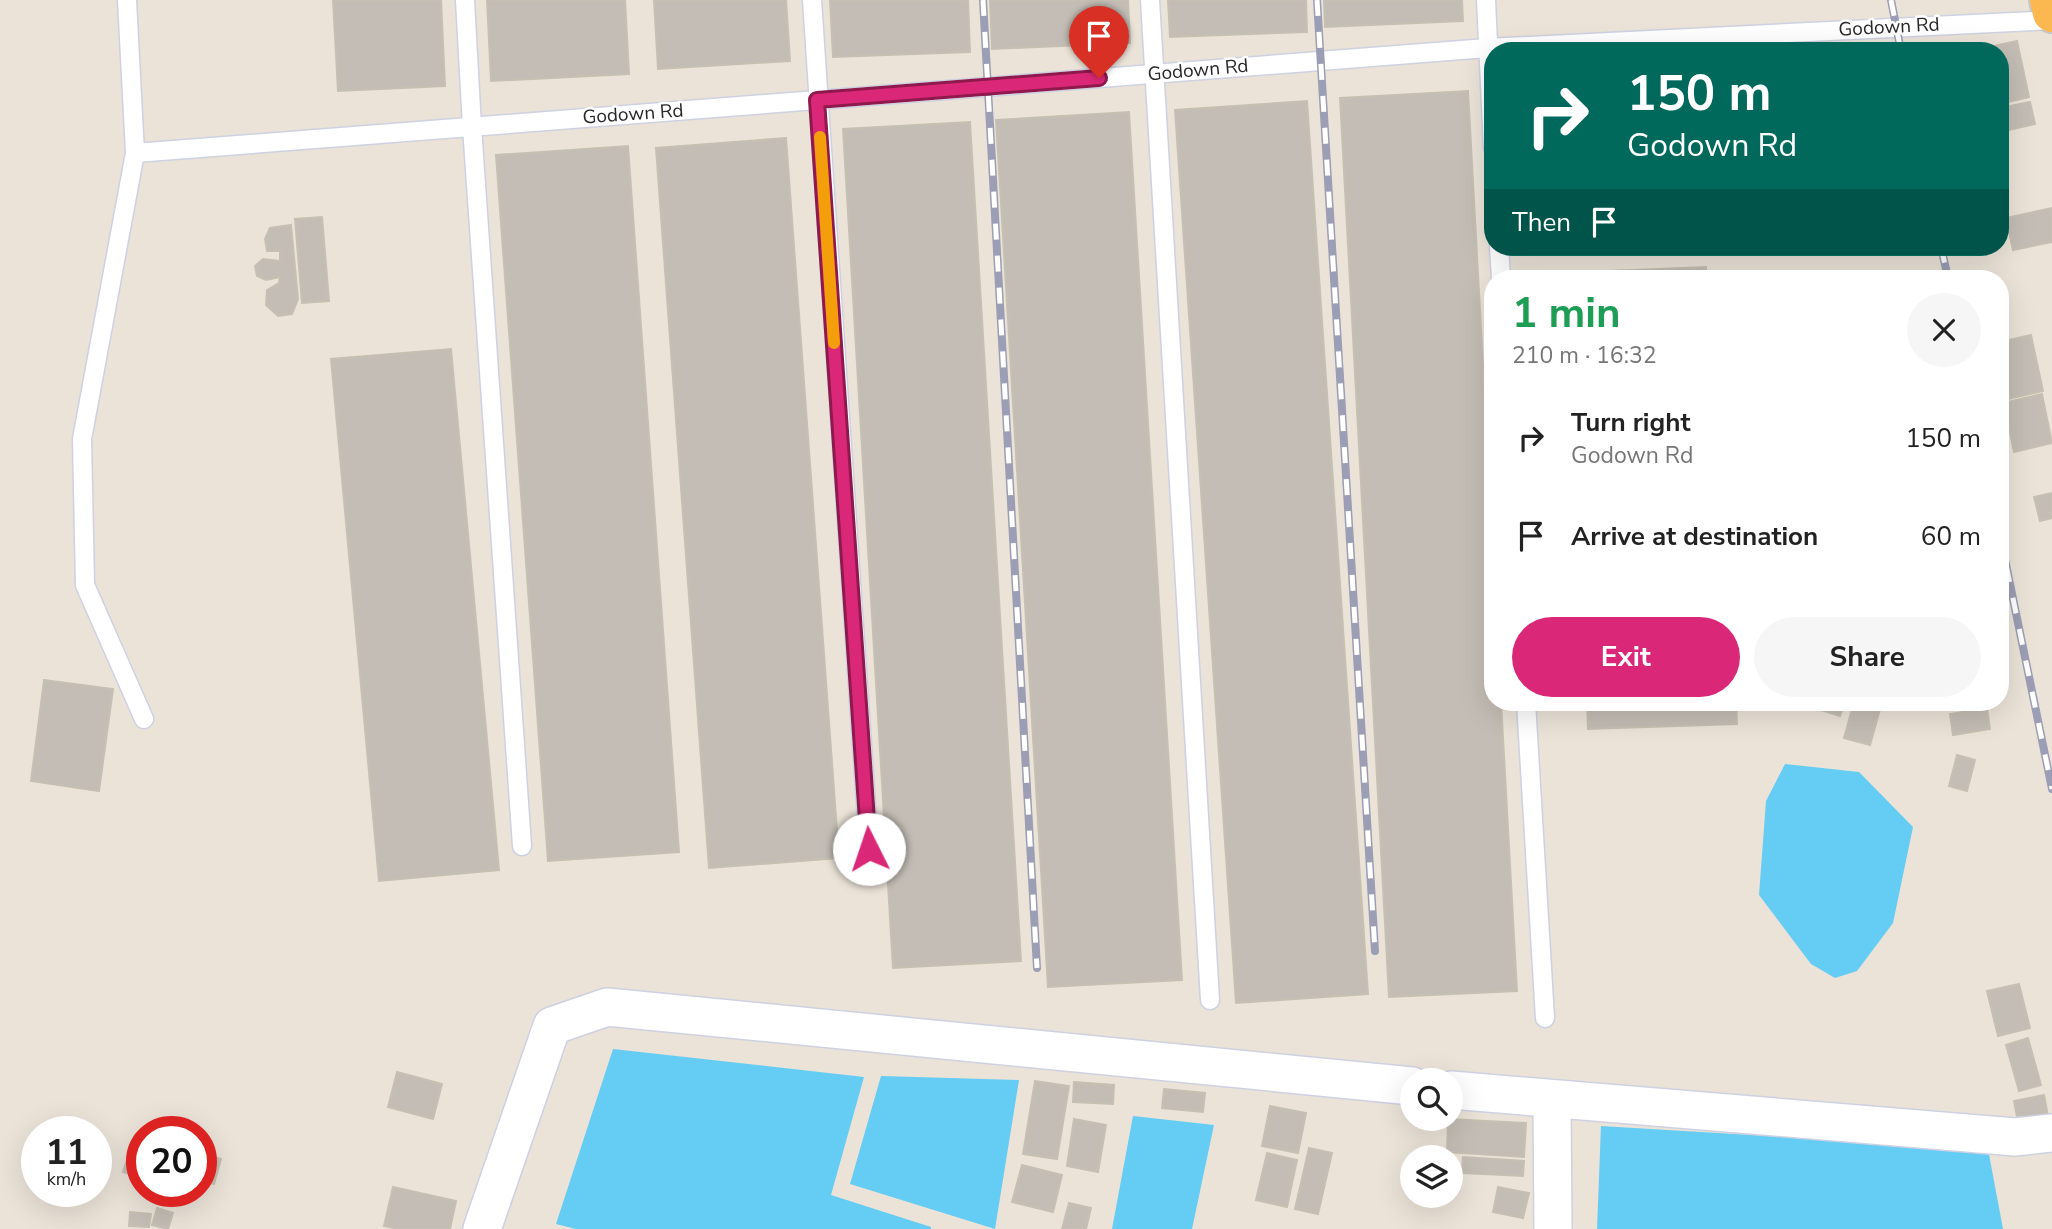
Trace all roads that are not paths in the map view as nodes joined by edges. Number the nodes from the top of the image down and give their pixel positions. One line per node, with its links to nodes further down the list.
1 (127, 0): 15 (lane)
2 (465, 0): 14 (lane)
3 (812, 0): 13 (lane)
4 (1150, 0): 12 (lane)
5 (1486, 0): 9 (lane)
6 (2049, 0): 7 (highway)
7 (2052, 13)
8 (2052, 20): 10 (lane, Godown Rd)
9 (1487, 42)
10 (1608, 42)
11 (1484, 48): 12 (lane, Godown Rd)
12 (1154, 74): 13 (lane, Godown Rd); 20 (lane)
13 (817, 100): 14 (lane, Godown Rd); 19 (lane)
14 (472, 127): 15 (lane, Godown Rd); 18 (lane)
15 (135, 153): 17 (lane)
16 (1527, 711): 21 (lane)
17 (144, 719)
18 (522, 846)
19 (869, 849)
20 (1210, 1000)
21 (1545, 1018)
22 (1400, 1085): 26 (street)
23 (1463, 1091): 24 (street)
24 (1552, 1100): 25 (street); 27 (street)
25 (2052, 1133)
26 (482, 1229)
27 (1553, 1229)

